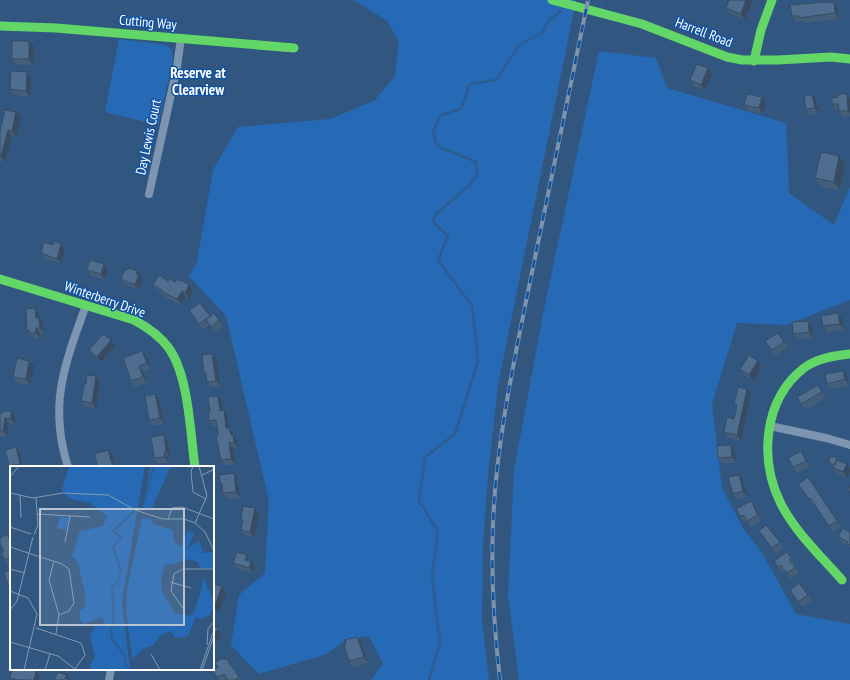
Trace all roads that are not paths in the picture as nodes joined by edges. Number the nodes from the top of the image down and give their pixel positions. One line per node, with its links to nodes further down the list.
1 (772, 0): 7 (street)
2 (553, 1): 7 (street, Harrell Road)
3 (0, 26): 4 (street, Cutting Way)
4 (181, 38): 5 (street, Cutting Way); 8 (street, Day Lewis Court)
5 (294, 48)
6 (850, 59): 7 (street, Harrell Road)
7 (754, 61)
8 (149, 194)
9 (0, 279): 10 (street, Winterberry Drive)
10 (86, 306): 14 (street); 15 (street, Winterberry Drive)
11 (850, 354): 12 (street)
12 (770, 426): 13 (street); 16 (street)
13 (850, 445)
14 (68, 466)
15 (195, 466)
16 (842, 580)
17 (111, 670): 18 (street)
18 (109, 680)

